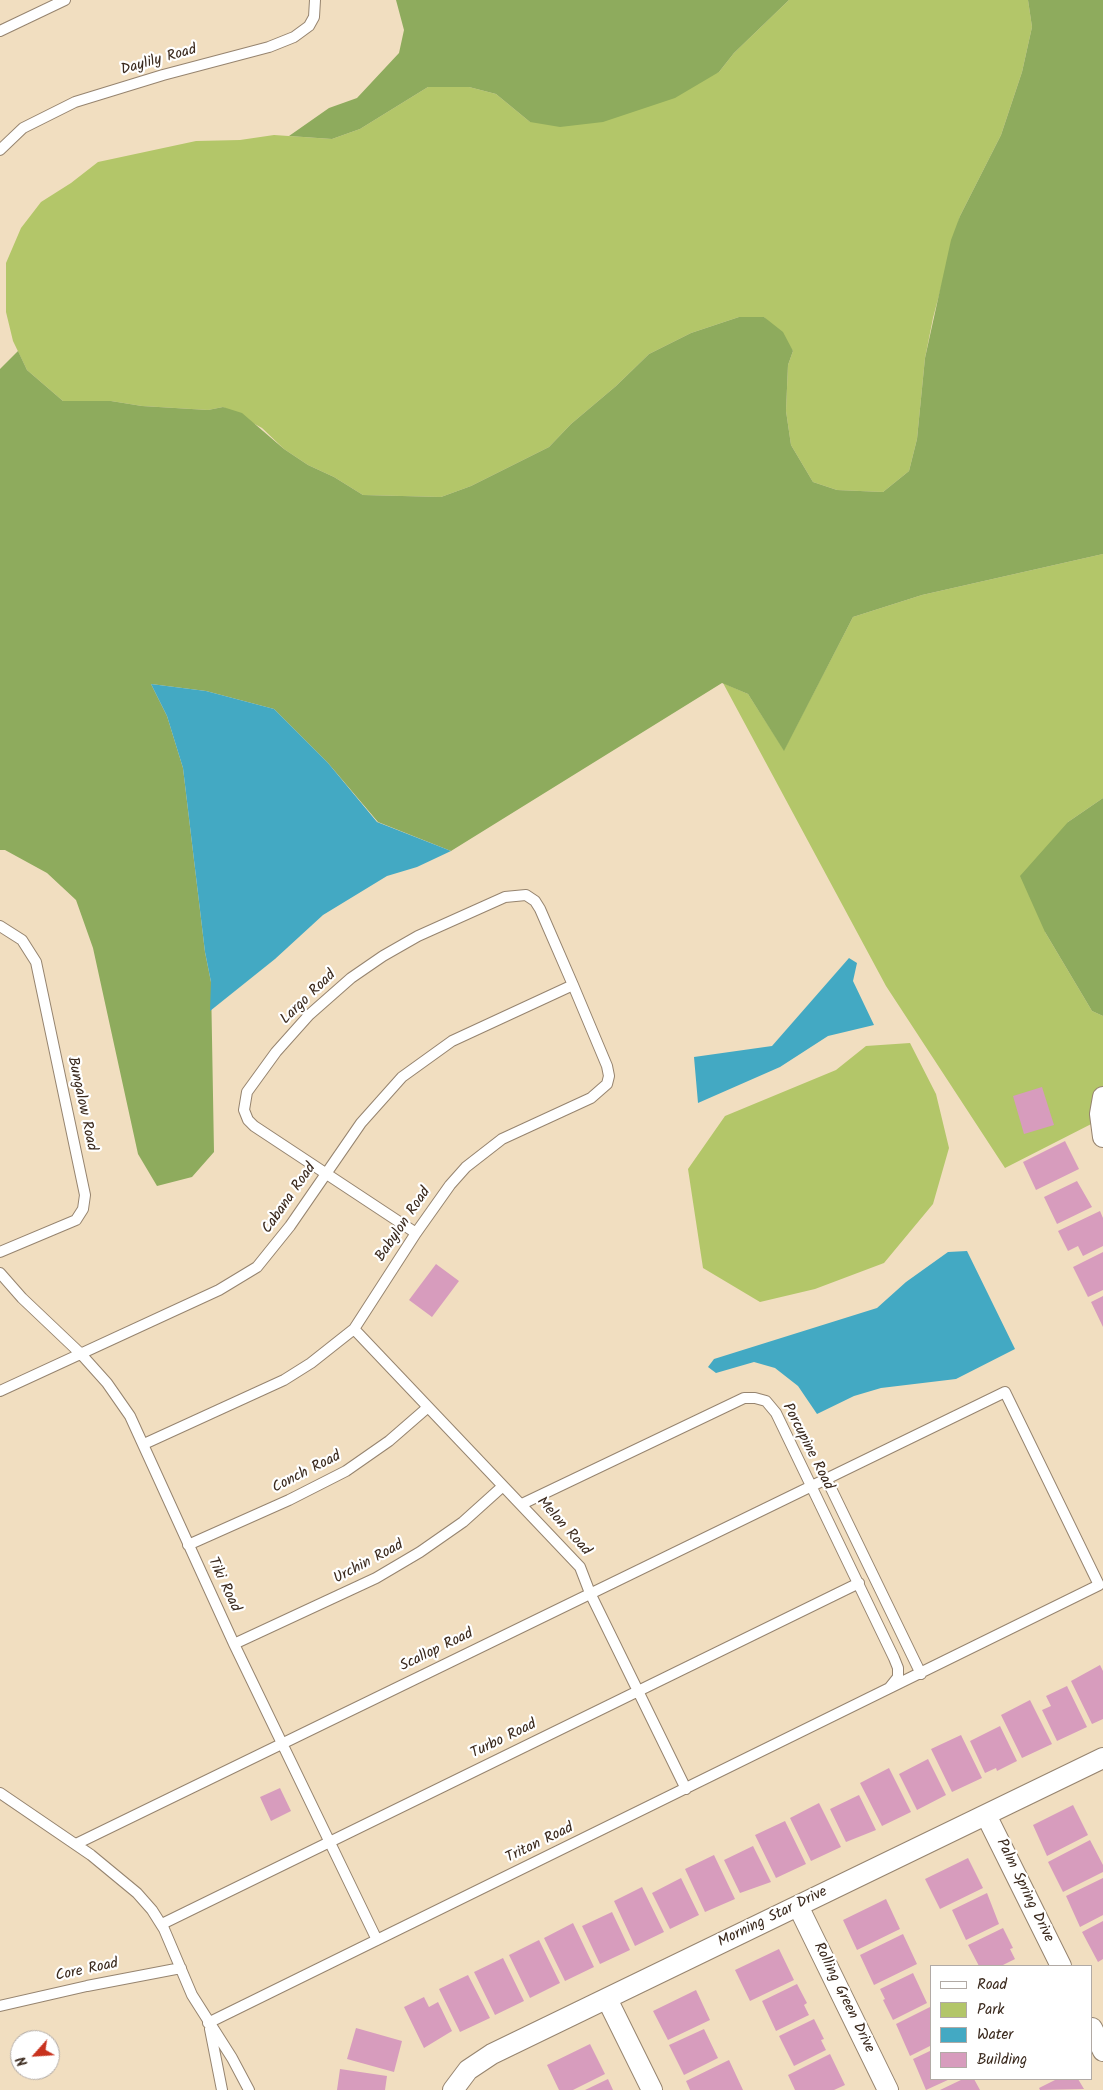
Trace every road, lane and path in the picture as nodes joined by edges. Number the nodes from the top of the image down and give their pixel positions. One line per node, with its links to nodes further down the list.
1 (65, 0): 3 (lane)
2 (316, 0): 4 (lane, Daylily Road)
3 (0, 31)
4 (0, 150)
5 (0, 926): 11 (lane, Bungalow Road)
6 (573, 985): 9 (lane, Cabana Road); 9 (lane, Largo Road); 10 (lane, Babylon Road)
7 (1103, 1097): 8 (street)
8 (1103, 1137)
9 (326, 1174): 10 (lane, Largo Road); 14 (lane, Cabana Road)
10 (416, 1233): 13 (lane, Babylon Road)
11 (0, 1252)
12 (0, 1273): 14 (lane, Tiki Road)
13 (354, 1329): 16 (lane, Melon Road); 17 (lane, Babylon Road)
14 (81, 1354): 15 (lane, Cabana Road); 17 (lane, Tiki Road)
15 (0, 1391)
16 (427, 1408): 20 (lane, Melon Road); 22 (lane, Conch Road)
17 (144, 1444): 22 (lane, Tiki Road)
18 (826, 1478): 19 (lane, Scallop Road); 26 (lane); 26 (lane, Scallop Road)
19 (810, 1485): 21 (lane, Porcupine Road); 23 (lane, Porcupine Road); 24 (lane, Scallop Road)
20 (503, 1486): 21 (lane, Melon Road); 25 (lane, Urchin Road)
21 (522, 1504): 24 (lane, Melon Road)
22 (188, 1545): 25 (lane, Tiki Road)
23 (858, 1583): 27 (lane, Turbo Road); 28 (lane, Porcupine Road)
24 (590, 1593): 27 (lane, Melon Road); 29 (lane, Scallop Road)
25 (234, 1644): 29 (lane, Tiki Road)
26 (921, 1674): 28 (lane, Triton Road)
27 (638, 1691): 31 (lane, Melon Road); 34 (lane, Turbo Road)
28 (884, 1692): 31 (lane, Triton Road)
29 (282, 1743): 34 (lane, Tiki Road); 35 (lane, Scallop Road)
30 (1103, 1758): 33 (street, Morning Star Drive)
31 (686, 1789): 38 (lane, Triton Road)
32 (0, 1793): 35 (lane)
33 (986, 1815): 36 (street, Morning Star Drive); 39 (street, Palm Spring Drive)
34 (331, 1842): 37 (lane, Turbo Road); 38 (lane, Tiki Road)
35 (76, 1844): 37 (lane)
36 (798, 1906): 41 (street, Morning Star Drive); 50 (street, Rolling Green Drive)
37 (162, 1924): 40 (lane)
38 (377, 1940): 43 (lane, Triton Road)
39 (1061, 1965)
40 (181, 1968): 42 (lane, Core Road); 43 (lane)
41 (607, 1998): 48 (street, Morning Star Drive); 49 (street)
42 (0, 2006)
43 (208, 2023): 46 (lane); 47 (lane)
44 (1093, 2030): 45 (street)
45 (1103, 2051)
46 (222, 2090)
47 (249, 2090)
48 (453, 2090)
49 (652, 2090)
50 (888, 2090)

